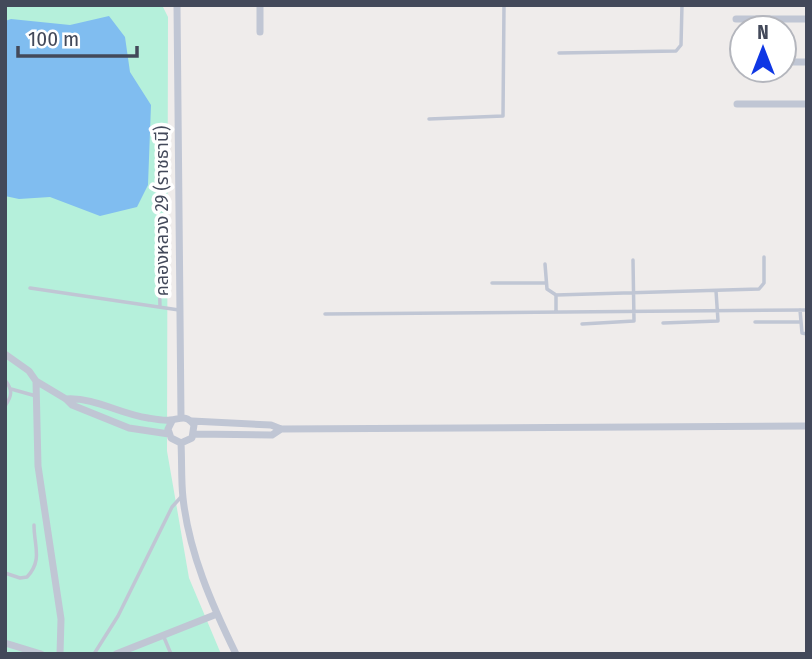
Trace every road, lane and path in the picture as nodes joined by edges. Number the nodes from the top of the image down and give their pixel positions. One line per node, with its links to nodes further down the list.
1 (177, 5): 21 (street, คลองหลวง 29 (ราชธานี))
2 (260, 5): 5 (street)
3 (504, 5): 9 (lane)
4 (682, 5): 6 (lane)
5 (260, 32)
6 (559, 53)
7 (737, 104): 8 (street)
8 (807, 104)
9 (429, 119)
10 (158, 226): 20 (lane)
11 (764, 257): 17 (lane)
12 (633, 260): 18 (lane)
13 (545, 264): 15 (lane)
14 (492, 283): 15 (lane)
15 (546, 283): 19 (lane)
16 (30, 288): 20 (lane)
17 (716, 291): 18 (lane); 24 (lane)
18 (634, 294): 19 (lane); 25 (lane)
19 (556, 295): 26 (lane)
20 (159, 307): 21 (lane)
21 (179, 310): 40 (street, คลองหลวง 29 (ราชธานี))
22 (800, 310): 23 (lane); 24 (lane); 29 (lane)
23 (807, 310)
24 (718, 311): 25 (lane); 30 (lane)
25 (634, 312): 26 (lane); 31 (lane)
26 (556, 313): 27 (lane)
27 (325, 314)
28 (755, 322): 29 (lane)
29 (800, 322): 32 (lane)
30 (663, 323)
31 (582, 324)
32 (807, 334)
33 (5, 354): 35 (street)
34 (5, 380): 36 (lane)
35 (36, 381): 37 (street); 38 (street)
36 (12, 389): 37 (lane); 39 (lane)
37 (36, 396): 55 (street)
38 (66, 399): 41 (street); 45 (street)
39 (5, 406)
40 (181, 417): 41 (street); 42 (street)
41 (172, 421): 45 (street)
42 (192, 421): 44 (street); 46 (street)
43 (807, 426): 44 (street)
44 (281, 429): 46 (street)
45 (169, 434): 47 (street)
46 (194, 434): 47 (street)
47 (181, 443): 48 (street)
48 (182, 496): 51 (street); 56 (lane)
49 (34, 525): 50 (lane)
50 (5, 573)
51 (217, 614): 52 (street); 59 (street)
52 (163, 635): 57 (street); 58 (lane)
53 (5, 643): 54 (street)
54 (41, 654)
55 (60, 654)
56 (94, 654)
57 (116, 654)
58 (171, 654)
59 (236, 654)

